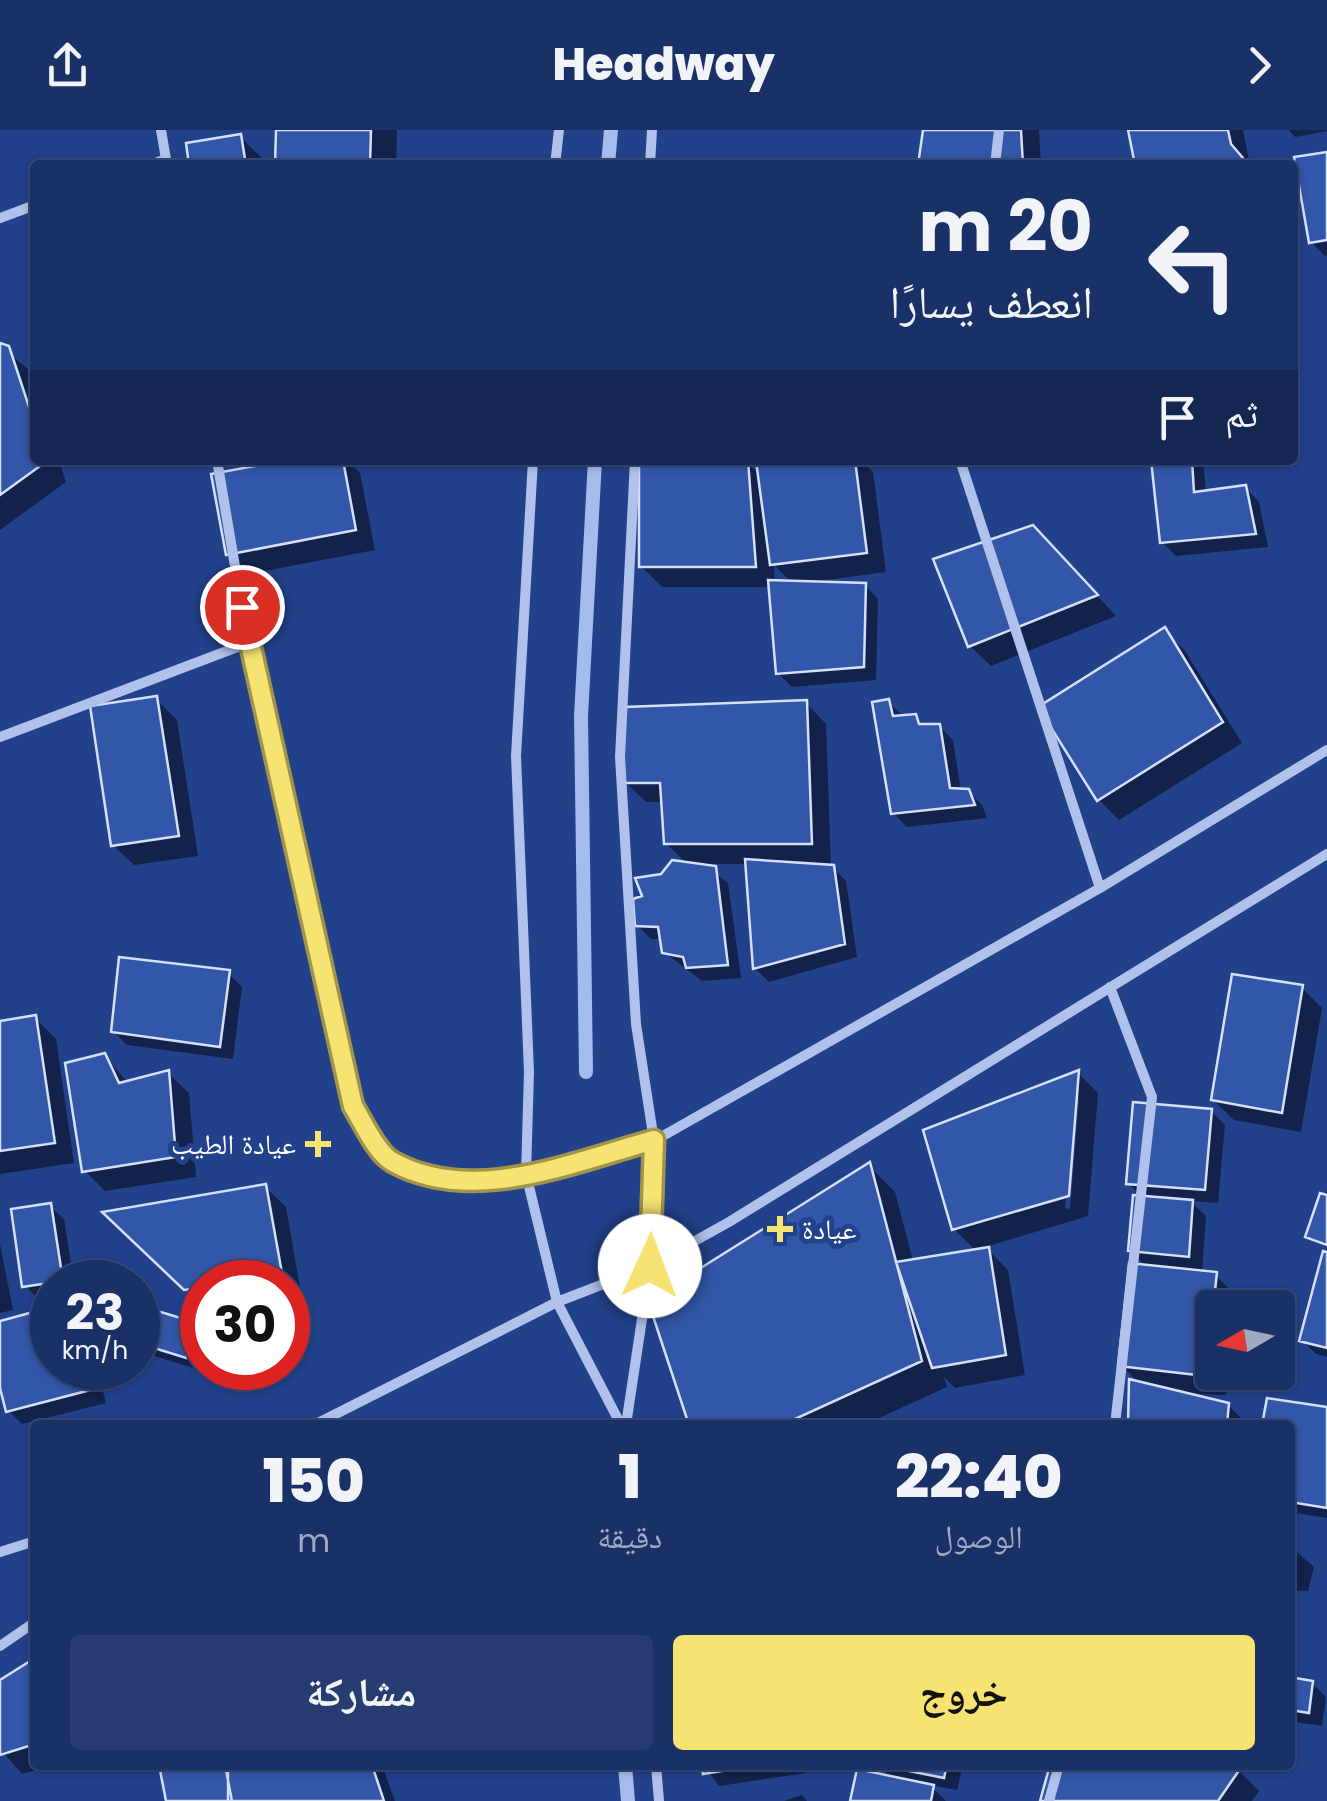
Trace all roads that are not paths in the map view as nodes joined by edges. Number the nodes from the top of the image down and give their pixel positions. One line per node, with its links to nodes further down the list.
1 (161, 130): 5 (street)
2 (559, 130): 6 (street)
3 (652, 130): 7 (street)
4 (999, 130): 8 (street)
5 (166, 160)
6 (556, 160)
7 (650, 160)
8 (996, 160)
9 (30, 207): 10 (street)
10 (0, 218)
11 (218, 465): 15 (street)
12 (533, 465): 22 (street)
13 (635, 465): 21 (street)
14 (962, 465): 19 (street)
15 (248, 644): 16 (street); 22 (street)
16 (0, 737)
17 (1327, 750): 19 (street)
18 (1327, 854): 20 (street)
19 (1100, 888): 21 (street)
20 (1110, 986): 23 (street); 28 (street)
21 (654, 1140): 22 (street); 23 (street)
22 (526, 1174): 24 (street)
23 (650, 1266): 24 (street); 27 (street)
24 (557, 1302): 25 (street); 26 (street)
25 (324, 1420)
26 (621, 1420)
27 (625, 1420)
28 (1116, 1420)
29 (30, 1543): 30 (street)
30 (0, 1552)
31 (30, 1625): 32 (street)
32 (0, 1646)
33 (656, 1770): 35 (street)
34 (1058, 1770): 36 (street)
35 (659, 1801)
36 (1049, 1801)

